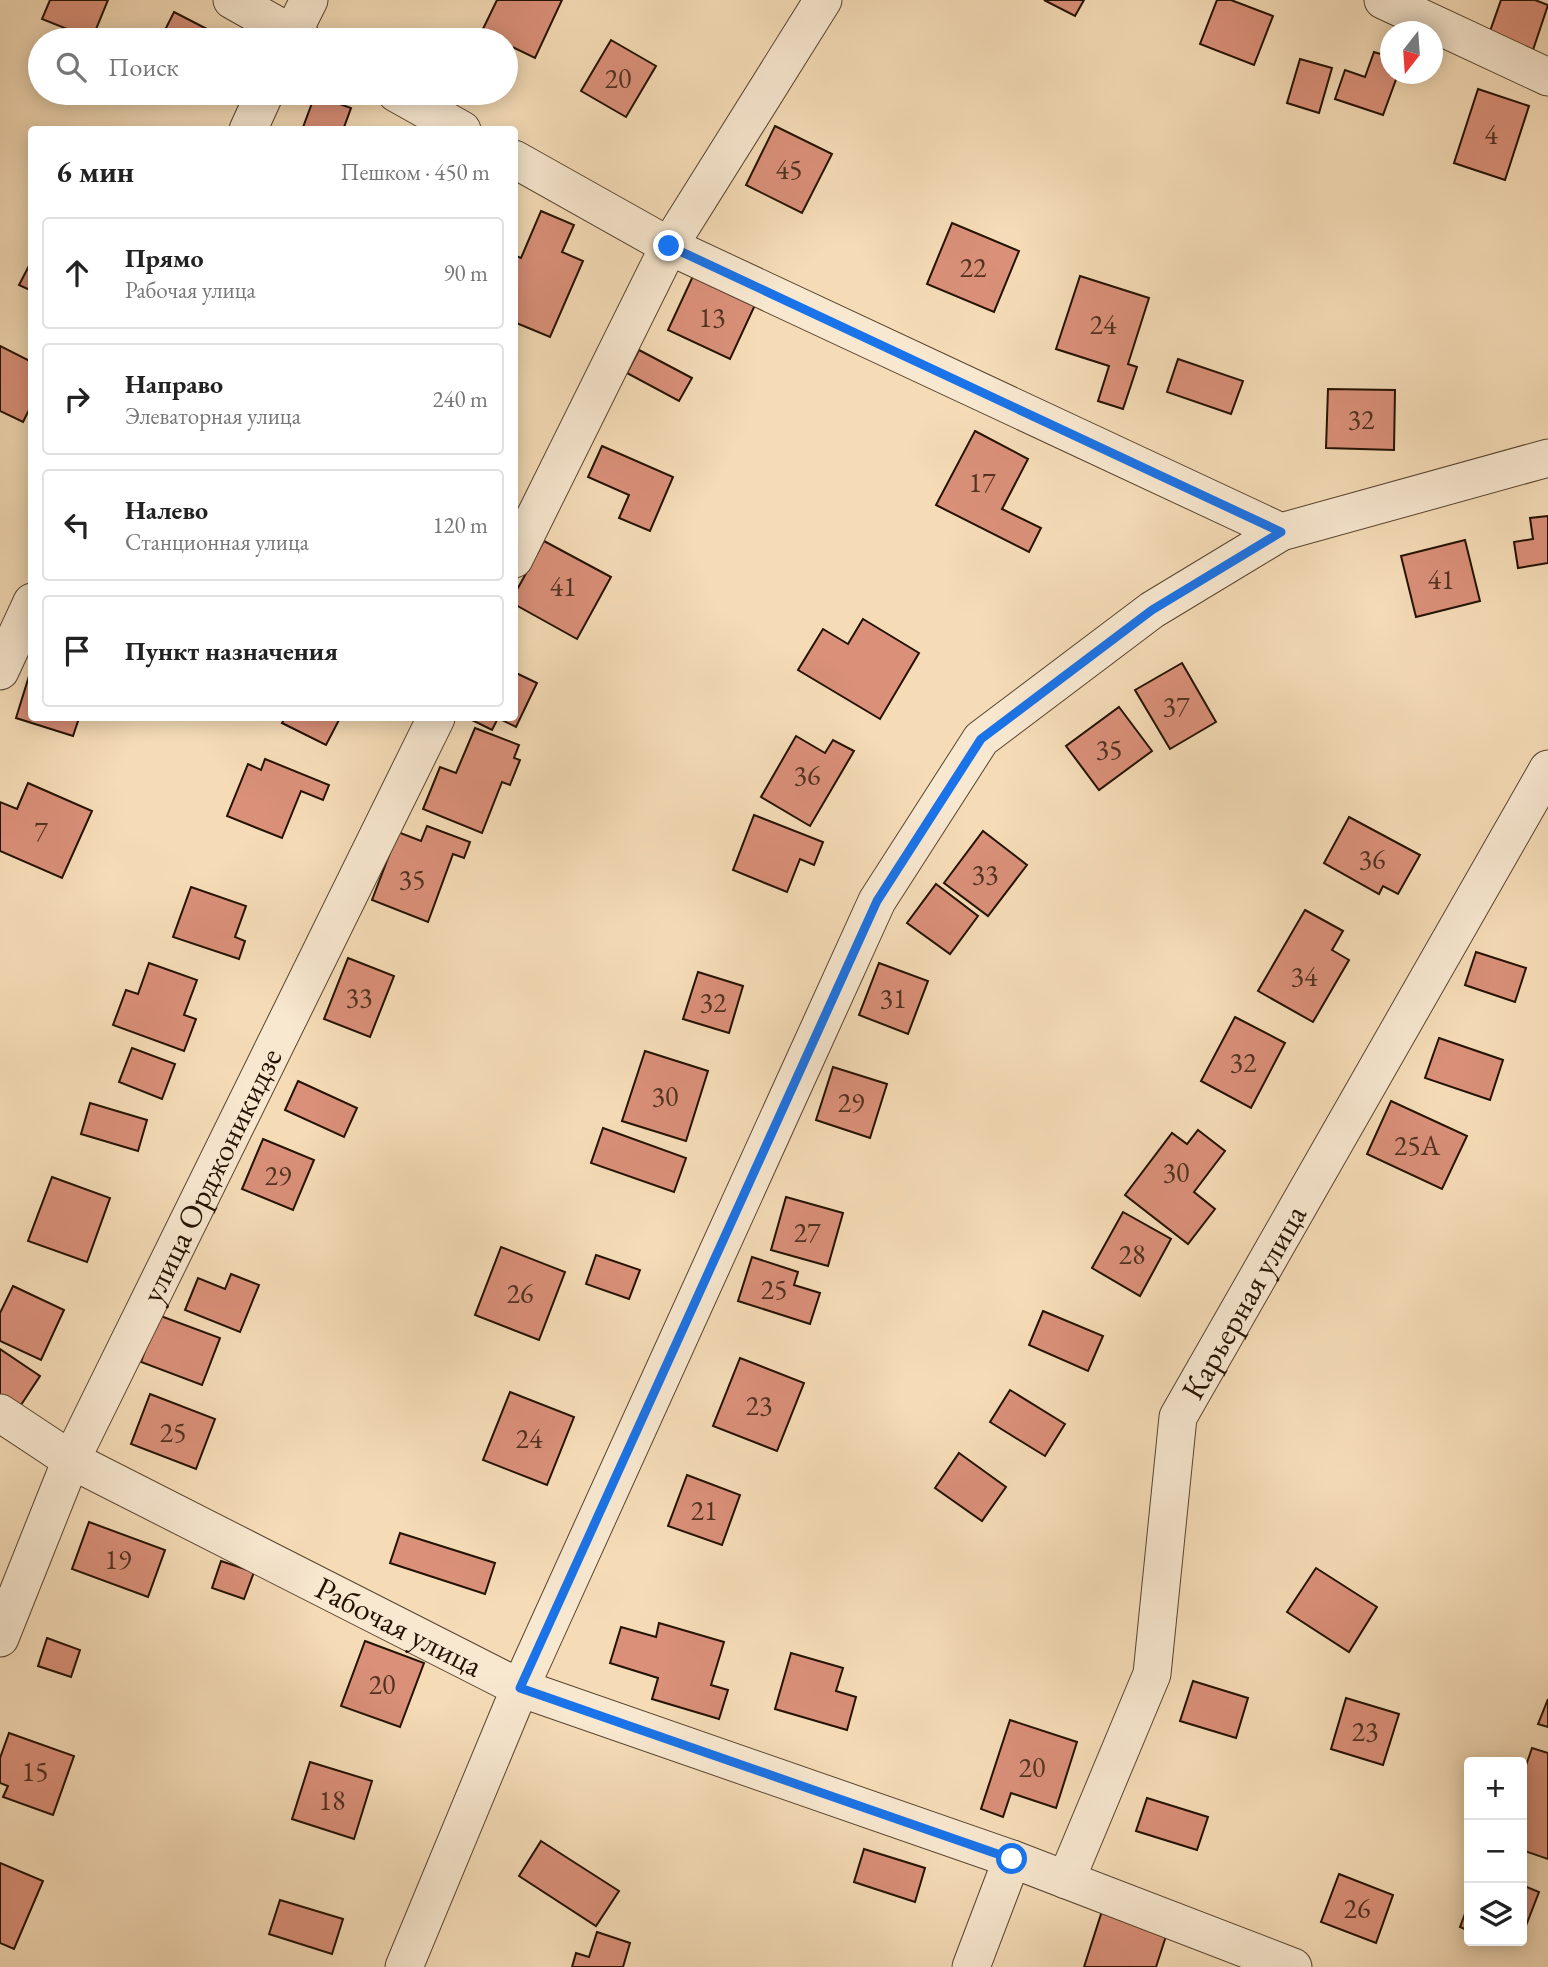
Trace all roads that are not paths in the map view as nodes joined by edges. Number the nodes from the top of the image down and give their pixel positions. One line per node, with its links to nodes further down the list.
1 (232, 0): 5 (street)
2 (309, 0): 6 (street)
3 (823, 0): 13 (street)
4 (1383, 0): 7 (street)
5 (278, 28)
6 (298, 28)
7 (1548, 77)
8 (259, 105): 10 (street)
9 (417, 105): 11 (street)
10 (250, 126)
11 (455, 126)
12 (518, 161): 13 (street)
13 (669, 246): 15 (street); 16 (street)
14 (1548, 458): 15 (street)
15 (1281, 532): 24 (street)
16 (518, 551)
17 (28, 611): 18 (street)
18 (0, 671)
19 (435, 721): 22 (street, улица Орджоникидзе)
20 (1548, 769): 26 (street, Карьерная улица)
21 (0, 1413): 22 (street, Рабочая улица)
22 (71, 1460): 23 (street, улица Орджоникидзе); 24 (street, Рабочая улица)
23 (0, 1638)
24 (520, 1688): 25 (street, Рабочая улица); 27 (street)
25 (1012, 1859): 26 (street, Рабочая улица); 28 (street)
26 (1066, 1880): 29 (street, Рабочая улица)
27 (404, 1967)
28 (971, 1967)
29 (1293, 1967)

